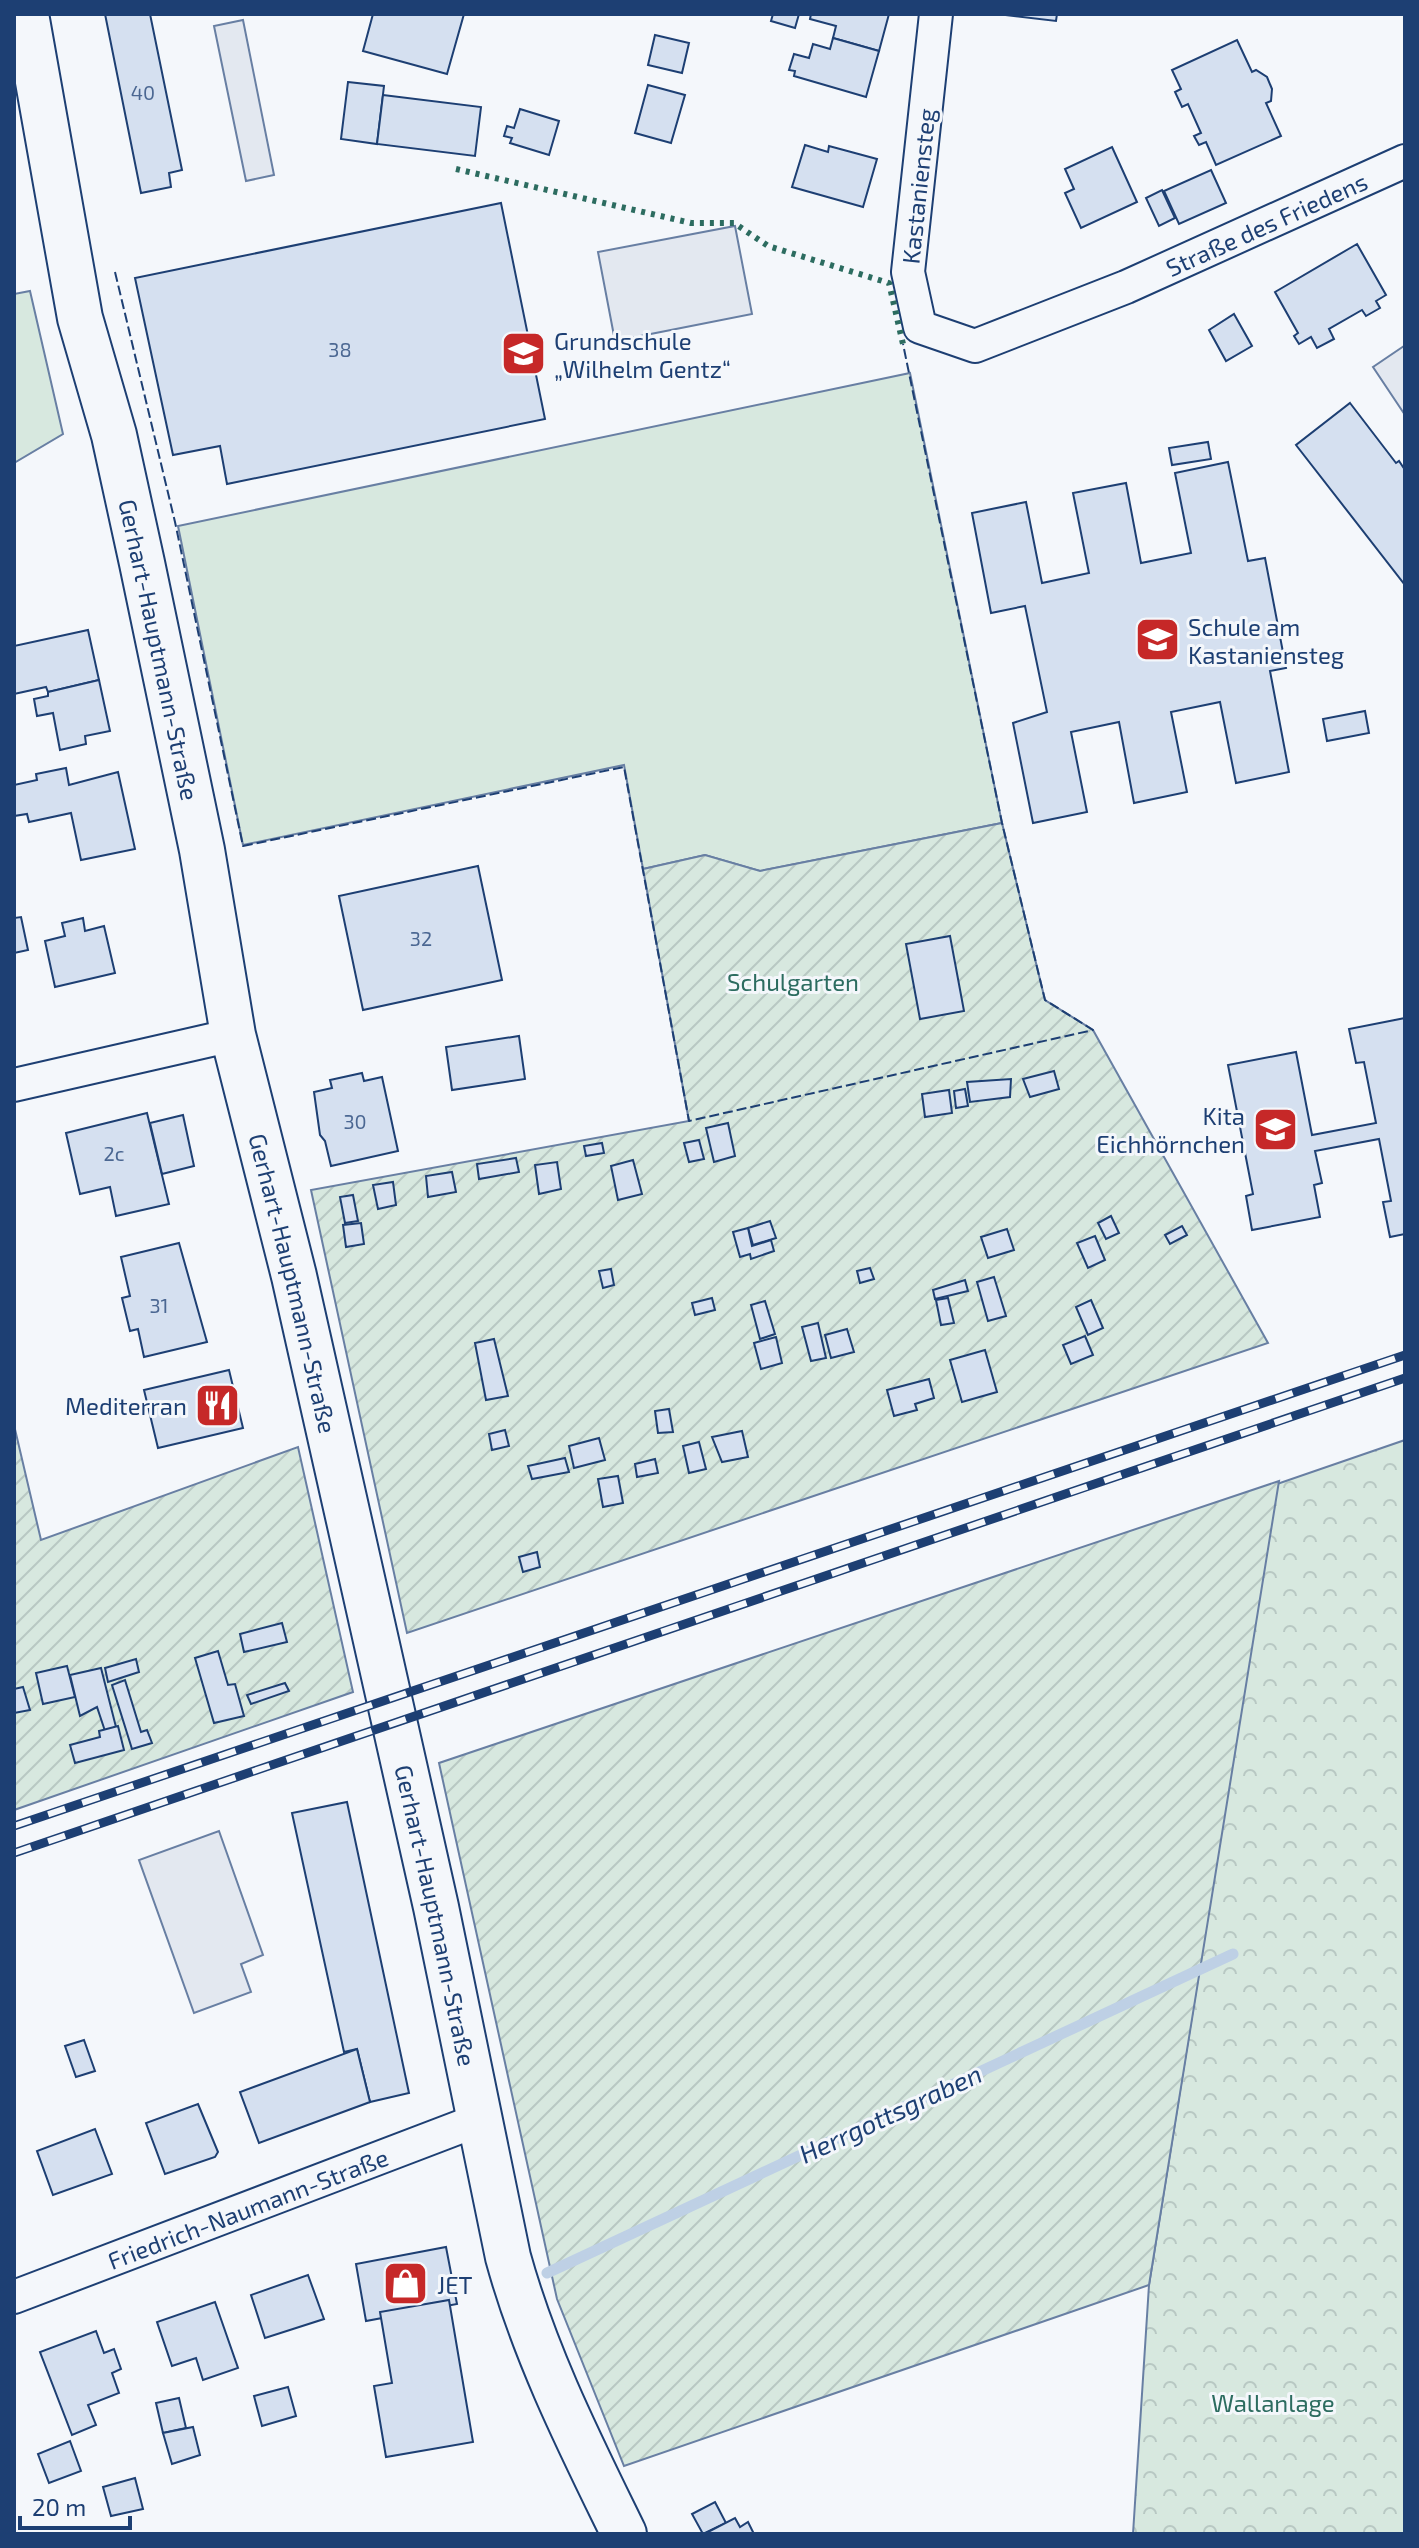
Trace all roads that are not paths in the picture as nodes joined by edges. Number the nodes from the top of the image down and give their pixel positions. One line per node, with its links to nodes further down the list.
1 (26, 14): 5 (main road, Gerhart-Hauptmann-Straße)
2 (936, 14): 4 (street, Kastaniensteg)
3 (1405, 161): 4 (street, Straße des Friedens)
4 (1126, 287)
5 (233, 1035): 6 (street); 7 (main road, Gerhart-Hauptmann-Straße)
6 (14, 1085)
7 (481, 2119): 8 (street, Friedrich-Naumann-Straße); 9 (main road, Gerhart-Hauptmann-Straße)
8 (14, 2297)
9 (624, 2534)

